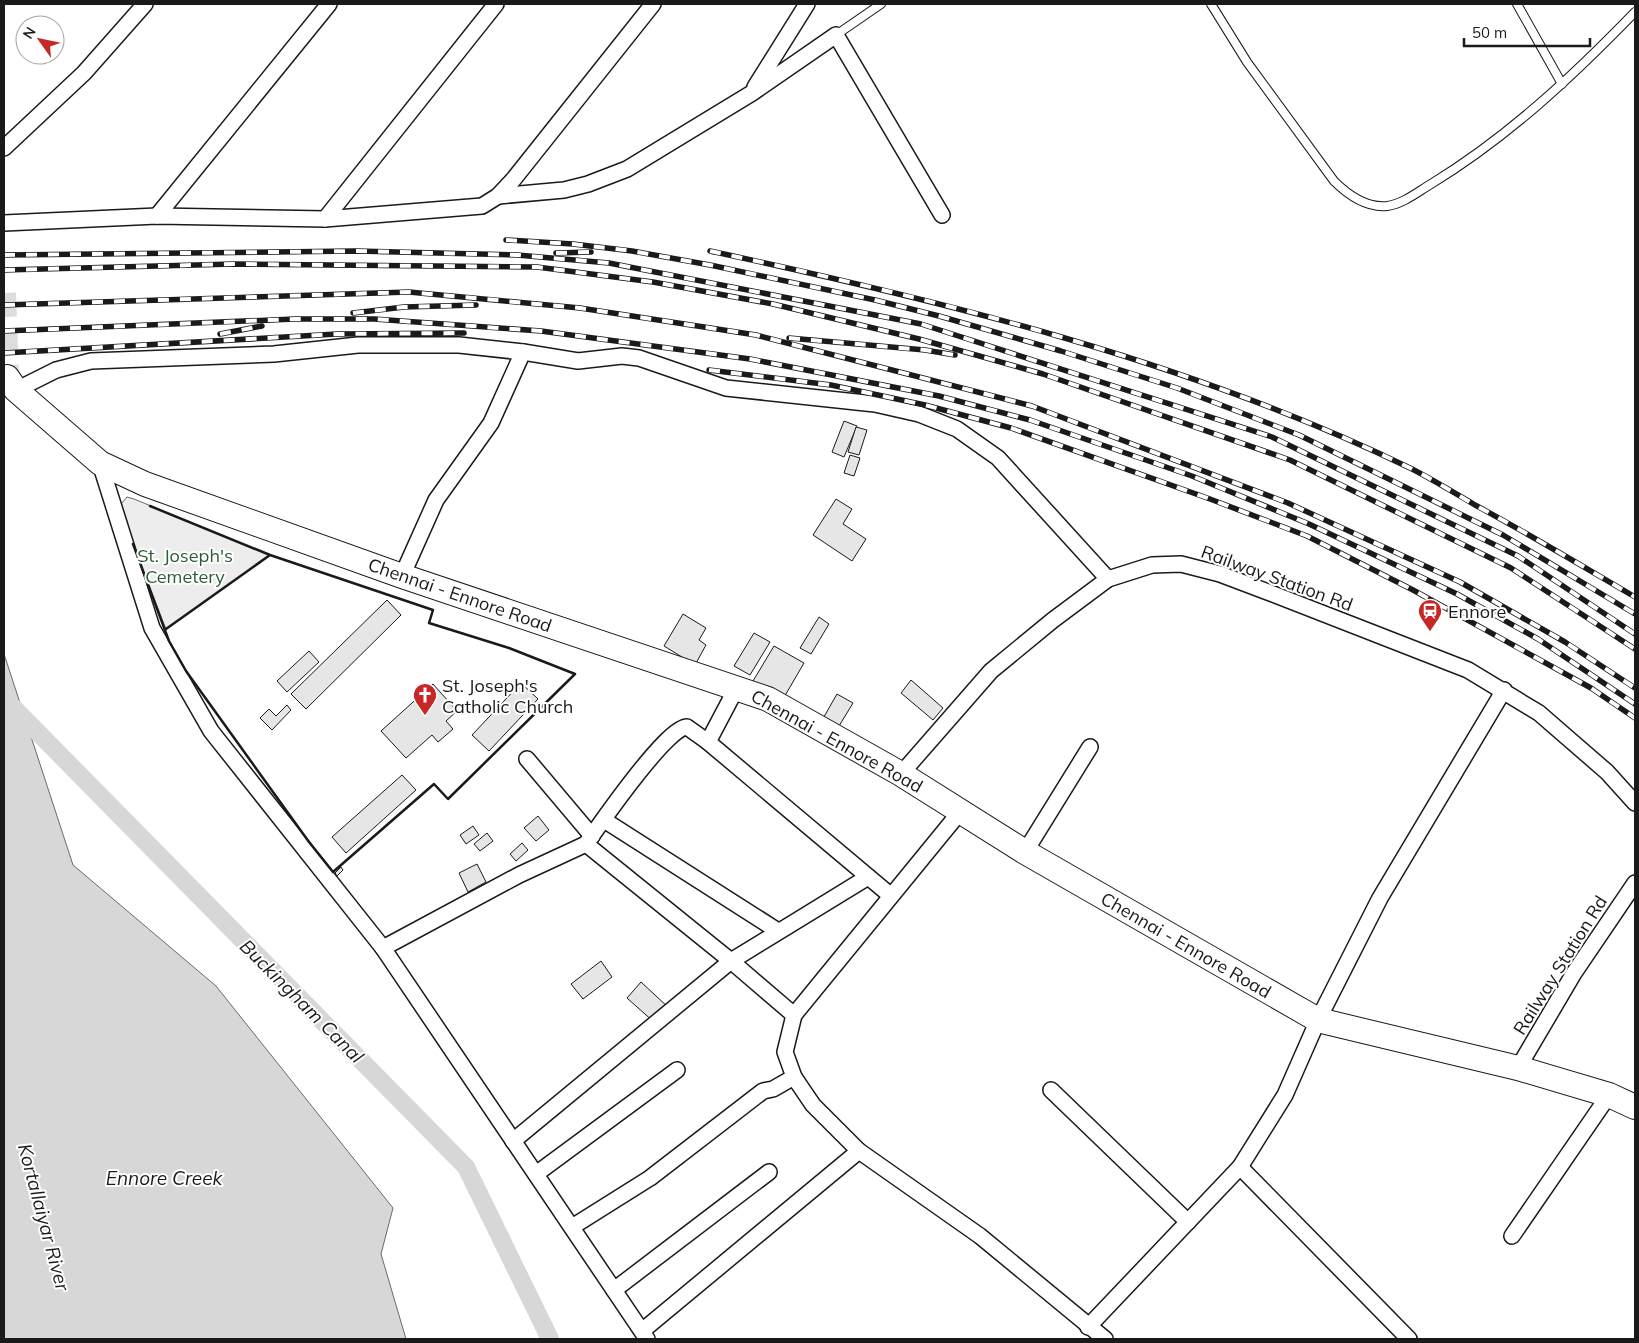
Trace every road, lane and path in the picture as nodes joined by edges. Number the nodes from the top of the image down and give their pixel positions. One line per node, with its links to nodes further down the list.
1 (145, 4): 13 (street)
2 (329, 4): 16 (street)
3 (496, 4): 17 (street)
4 (653, 4): 14 (street)
5 (807, 4): 12 (street)
6 (881, 4): 10 (lane)
7 (1211, 4): 11 (lane)
8 (1516, 4): 11 (lane)
9 (1635, 12): 11 (lane)
10 (836, 35): 12 (street); 15 (street)
11 (1562, 84)
12 (752, 93): 14 (street)
13 (4, 148)
14 (498, 196): 17 (street)
15 (942, 215)
16 (157, 216): 17 (street); 18 (street)
17 (325, 220)
18 (4, 223)
19 (523, 352): 20 (street); 22 (street); 23 (street)
20 (12, 383): 21 (main road, Chennai - Ennore Road)
21 (100, 463): 22 (main road, Chennai - Ennore Road); 39 (street)
22 (402, 576): 24 (main road, Chennai - Ennore Road)
23 (1108, 579): 25 (street, Railway Station Rd); 29 (street, Railway Station Rd)
24 (737, 687): 26 (street); 29 (main road, Chennai - Ennore Road)
25 (1504, 690): 30 (street, Railway Station Rd); 42 (street)
26 (708, 742): 32 (street); 35 (street)
27 (1090, 747): 34 (street)
28 (527, 759): 33 (street)
29 (901, 774): 31 (main road, Chennai - Ennore Road)
30 (1635, 803)
31 (960, 812): 34 (main road, Chennai - Ennore Road); 37 (street)
32 (604, 820): 33 (street); 38 (street)
33 (589, 840): 39 (street); 40 (street)
34 (1025, 852): 42 (main road, Chennai - Ennore Road)
35 (868, 877): 37 (street); 38 (street)
36 (1635, 883): 43 (street, Railway Station Rd)
37 (890, 895): 41 (street)
38 (778, 931): 40 (street)
39 (384, 948): 49 (street)
40 (731, 962): 41 (street); 49 (street)
41 (794, 1015): 45 (street)
42 (1318, 1020): 43 (main road, Chennai - Ennore Road); 51 (street)
43 (1518, 1068): 47 (main road, Chennai - Ennore Road)
44 (678, 1070): 53 (street)
45 (794, 1077): 50 (street); 55 (street)
46 (1051, 1090): 54 (street)
47 (1609, 1095): 48 (main road, Chennai - Ennore Road); 56 (street)
48 (1635, 1107)
49 (513, 1141): 53 (street)
50 (860, 1151): 58 (street); 59 (street)
51 (1240, 1167): 54 (street); 60 (street)
52 (769, 1172): 57 (street)
53 (536, 1174): 55 (street)
54 (1188, 1222): 58 (street)
55 (572, 1227): 57 (street)
56 (1512, 1236)
57 (614, 1290): 59 (street)
58 (1095, 1334)
59 (645, 1335)
60 (1409, 1339)

